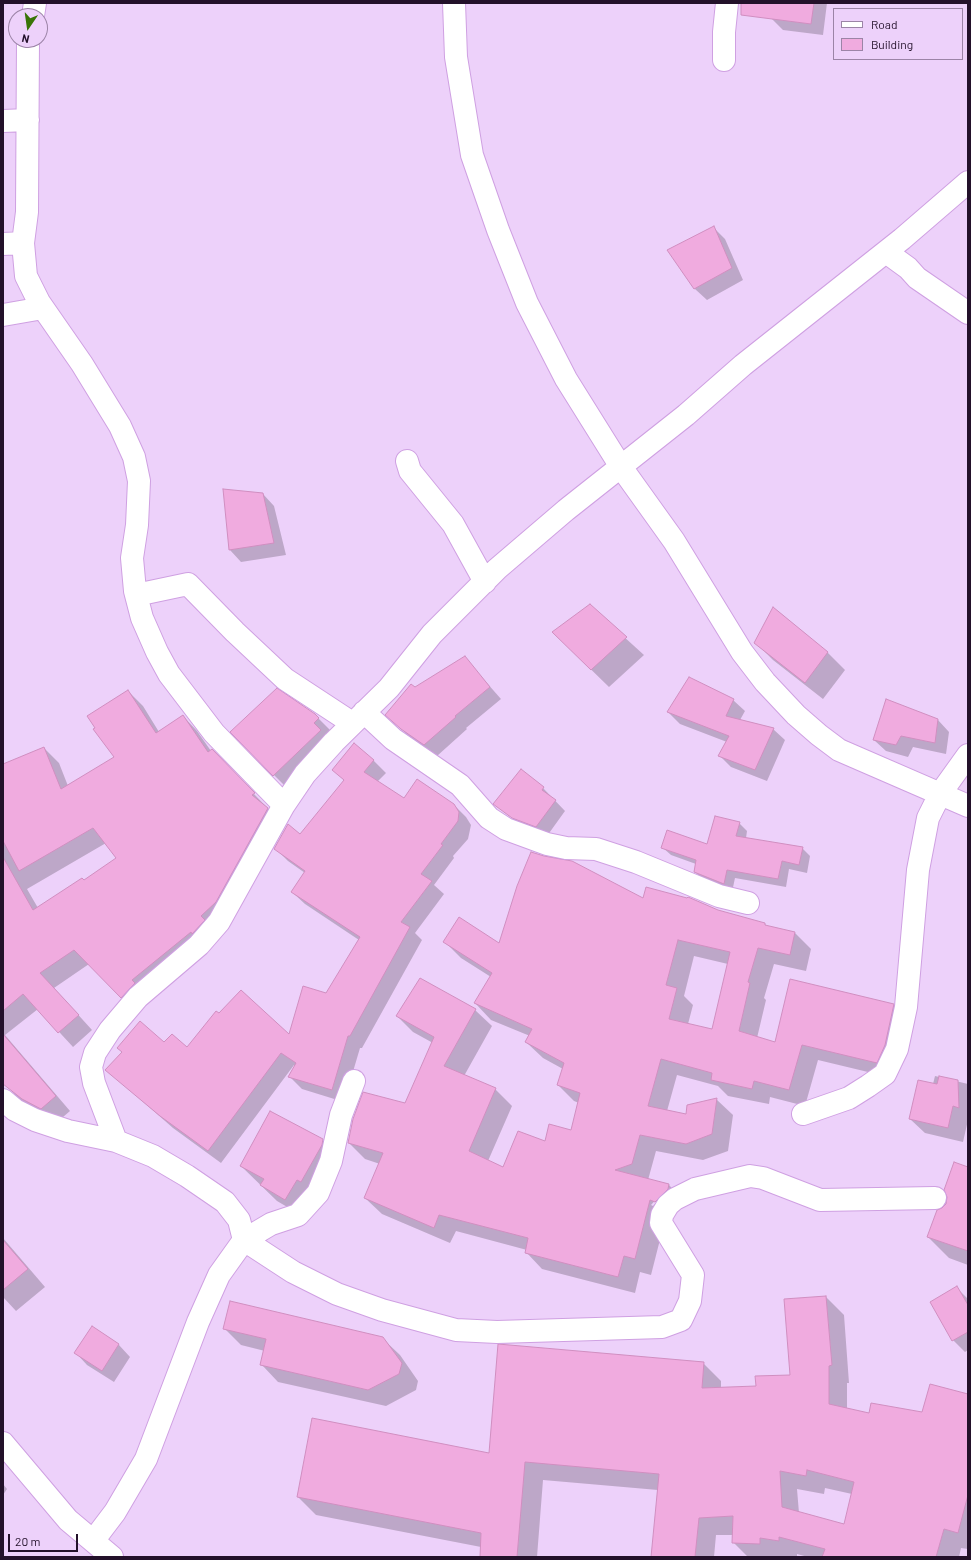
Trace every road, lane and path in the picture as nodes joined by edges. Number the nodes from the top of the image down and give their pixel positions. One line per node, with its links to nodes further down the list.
1 (454, 3): 14 (street)
2 (727, 3): 4 (street)
3 (28, 48): 5 (street)
4 (724, 60)
5 (28, 120): 6 (street); 8 (street)
6 (3, 121)
7 (968, 182): 9 (street)
8 (13, 243): 10 (street)
9 (886, 252): 11 (street); 14 (street)
10 (43, 308): 12 (street); 16 (street)
11 (968, 313)
12 (3, 315)
13 (407, 461): 15 (street)
14 (621, 467): 15 (street); 19 (street)
15 (485, 582): 17 (street)
16 (136, 595): 17 (street); 20 (street)
17 (358, 717): 20 (street); 22 (street)
18 (968, 756): 19 (street)
19 (940, 794): 21 (street); 25 (street)
20 (284, 805): 26 (street)
21 (968, 806)
22 (748, 903)
23 (354, 1081): 28 (street)
24 (3, 1100): 26 (street)
25 (803, 1114)
26 (116, 1140): 28 (street)
27 (935, 1198): 28 (street)
28 (244, 1240): 30 (street)
29 (3, 1444): 30 (street)
30 (93, 1541): 31 (street)
31 (112, 1557)

